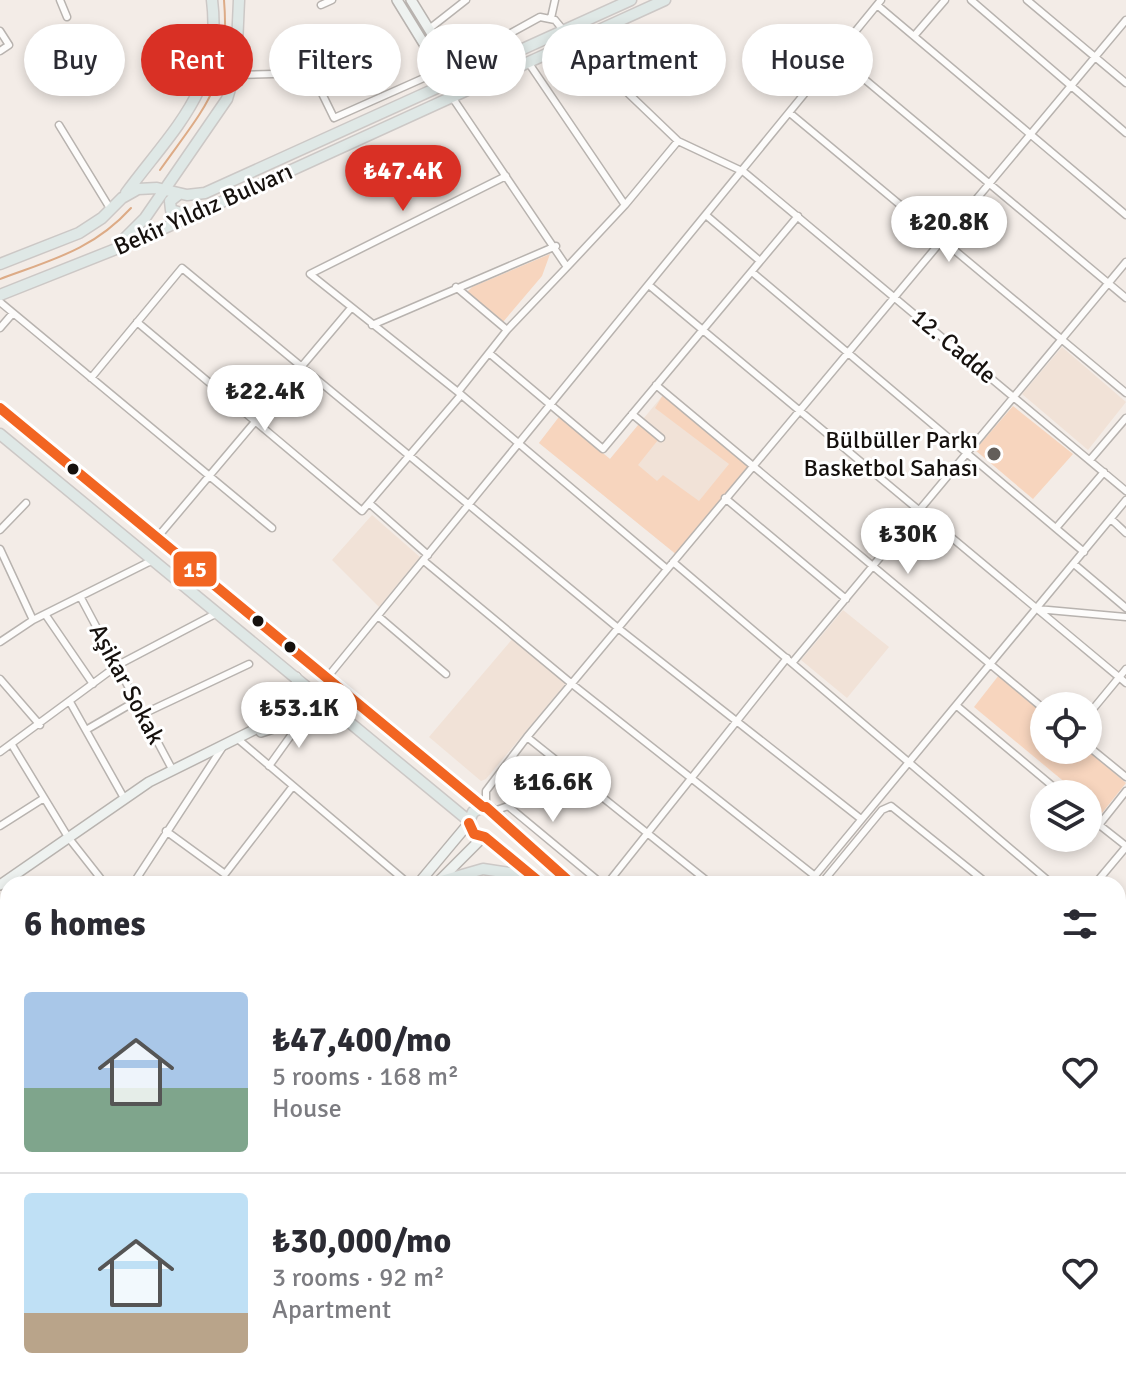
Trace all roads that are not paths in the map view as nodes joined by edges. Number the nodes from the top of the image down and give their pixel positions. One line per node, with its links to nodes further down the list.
1 (60, 0): 16 (street)
2 (212, 0): 54 (main road)
3 (239, 0): 19 (main road)
4 (332, 0): 15 (street)
5 (397, 0): 28 (street)
6 (411, 0): 20 (street)
7 (466, 0): 21 (street)
8 (555, 0): 17 (street)
9 (631, 0): 23 (main road, Bekir Yıldız Bulvarı)
10 (665, 0): 24 (main road, Bekir Yıldız Bulvarı)
11 (945, 0): 29 (street)
12 (971, 0): 38 (street)
13 (1027, 0): 32 (street)
14 (879, 3): 25 (street); 29 (street)
15 (321, 5)
16 (67, 17)
17 (551, 18): 22 (street); 26 (street)
18 (1126, 20): 32 (street)
19 (238, 24)
20 (426, 24)
21 (435, 24)
22 (557, 24)
23 (579, 24)
24 (612, 24)
25 (863, 24)
26 (526, 25)
27 (0, 31): 30 (street)
28 (417, 32)
29 (914, 36): 47 (street)
30 (0, 51)
31 (542, 56): 33 (main road, Bekir Yıldız Bulvarı)
32 (1095, 57): 36 (street); 38 (street)
33 (528, 62): 43 (main road, Bekir Yıldız Bulvarı); 55 (street)
34 (253, 75): 35 (street)
35 (417, 82)
36 (1126, 83)
37 (873, 86): 51 (street)
38 (1070, 86): 46 (street); 47 (street)
39 (227, 96): 52 (main road)
40 (420, 96): 53 (main road, Bekir Yıldız Bulvarı)
41 (631, 96): 48 (street, 12. Cadde)
42 (806, 96): 44 (street)
43 (452, 97): 50 (street); 58 (main road, Bekir Yıldız Bulvarı)
44 (791, 114): 49 (street); 61 (street)
45 (59, 125): 56 (street)
46 (1126, 133)
47 (1030, 134): 51 (street); 57 (street)
48 (678, 141): 49 (street, 12. Cadde); 55 (street)
49 (744, 172): 59 (street); 60 (street, 12. Cadde)
50 (506, 176): 62 (street); 76 (street)
51 (989, 183): 61 (street); 69 (street)
52 (164, 190): 53 (main road, Bekir Yıldız Bulvarı); 54 (main road, Bekir Yıldız Bulvarı); 63 (main road)
53 (179, 194): 58 (main road)
54 (122, 198): 56 (main road, Bekir Yıldız Bulvarı)
55 (625, 205): 67 (street)
56 (111, 210): 66 (main road, Bekir Yıldız Bulvarı)
57 (1126, 215)
58 (192, 216): 63 (main road, Bekir Yıldız Bulvarı)
59 (707, 216): 64 (street); 70 (street)
60 (798, 216): 64 (street); 73 (street, 12. Cadde)
61 (942, 239): 73 (street); 83 (street)
62 (556, 246): 67 (street); 71 (street)
63 (103, 254): 72 (main road, Bekir Yıldız Bulvarı)
64 (760, 261): 68 (street)
65 (1126, 262): 69 (street)
66 (0, 264)
67 (567, 267): 81 (street)
68 (752, 272): 82 (street); 84 (street)
69 (1108, 283): 74 (street); 83 (street)
70 (650, 286): 82 (street); 92 (street)
71 (456, 287): 79 (street); 81 (street)
72 (0, 295)
73 (895, 296): 84 (street); 91 (street, 12. Cadde)
74 (1126, 298)
75 (0, 302): 77 (street)
76 (351, 308): 79 (street); 86 (street)
77 (13, 313): 80 (street); 87 (street)
78 (137, 322): 86 (street); 87 (street); 97 (street)
79 (372, 325): 90 (street)
80 (0, 328)
81 (507, 330): 85 (street)
82 (703, 330): 88 (street); 94 (street)
83 (1062, 339): 89 (street); 91 (street)
84 (847, 352): 94 (street); 101 (street)
85 (489, 353): 90 (street); 92 (street)
86 (301, 367): 97 (street); 102 (street)
87 (91, 378): 106 (street)
88 (656, 385): 95 (street); 104 (street)
89 (1126, 393)
90 (459, 394): 100 (street); 102 (street)
91 (1014, 396): 101 (street); 103 (street, 12. Cadde)
92 (551, 406): 95 (street); 100 (street)
93 (0, 408): 119 (main road)
94 (799, 409): 104 (street); 113 (street)
95 (632, 414): 99 (street)
96 (1126, 418): 103 (street)
97 (255, 421): 106 (street); 111 (street)
98 (0, 434): 123 (main road)
99 (661, 438)
100 (519, 445): 112 (street); 127 (street)
101 (967, 453): 113 (street); 116 (street)
102 (409, 456): 111 (street); 112 (street)
103 (1090, 460): 105 (street, 12. Cadde)
104 (752, 466): 108 (street); 126 (street)
105 (1104, 472): 107 (street, 12. Cadde); 116 (street)
106 (209, 476): 115 (street); 119 (street)
107 (1126, 491)
108 (725, 498): 124 (street); 129 (street)
109 (1126, 500): 114 (street)
110 (26, 503): 117 (street)
111 (369, 503): 122 (street)
112 (469, 506): 122 (street); 137 (street)
113 (920, 510): 126 (street); 131 (street)
114 (1111, 519): 118 (street); 121 (street)
115 (272, 528)
116 (1056, 528): 121 (street)
117 (0, 530)
118 (1126, 533)
119 (156, 539): 148 (main road)
120 (0, 549): 136 (street)
121 (1084, 552): 125 (street)
122 (426, 558): 134 (street); 151 (street)
123 (153, 560): 128 (street); 132 (main road)
124 (673, 562): 127 (street); 139 (street)
125 (1074, 564): 130 (street); 131 (street)
126 (873, 566): 129 (street); 142 (street)
127 (667, 569): 137 (street)
128 (81, 598): 133 (street); 141 (street, Aşikar Sokak)
129 (846, 599): 139 (street)
130 (1126, 608)
131 (1037, 609): 135 (street); 142 (street); 146 (street)
132 (217, 613): 141 (street); 145 (main road)
133 (45, 614): 136 (street); 150 (street)
134 (378, 616): 144 (street); 148 (street)
135 (1126, 617)
136 (33, 620): 138 (street)
137 (618, 628): 151 (street); 160 (street)
138 (0, 642)
139 (790, 661): 160 (street); 169 (street)
140 (249, 664): 158 (street)
141 (118, 665): 150 (street); 154 (street, Aşikar Sokak)
142 (991, 665): 152 (street); 156 (street)
143 (1126, 669): 146 (street)
144 (446, 674)
145 (296, 677): 157 (main road); 164 (street)
146 (1119, 677): 149 (street); 153 (street)
147 (0, 679): 161 (street)
148 (326, 679): 179 (main road)
149 (1126, 683)
150 (93, 684): 155 (street)
151 (572, 684): 163 (street); 173 (street)
152 (1030, 697)
153 (1102, 698)
154 (136, 701): 158 (street, Aşikar Sokak); 162 (street)
155 (70, 702): 161 (street); 162 (street)
156 (957, 706): 169 (street); 174 (street)
157 (339, 712): 159 (street); 182 (main road)
158 (143, 714): 171 (street, Aşikar Sokak)
159 (304, 718): 164 (street); 170 (street)
160 (736, 722): 173 (street); 180 (street)
161 (40, 725): 165 (street)
162 (86, 730): 178 (street)
163 (527, 737): 179 (street); 186 (street)
164 (239, 740): 166 (street); 170 (street)
165 (12, 745): 167 (street); 177 (street)
166 (224, 745): 171 (street); 185 (street)
167 (0, 752)
168 (1102, 757): 172 (street)
169 (908, 761): 180 (street); 206 (street)
170 (269, 766): 175 (street)
171 (172, 769): 178 (street)
172 (1126, 777)
173 (691, 778): 186 (street); 203 (street)
174 (1045, 780)
175 (293, 786): 185 (street); 193 (street)
176 (1126, 791): 181 (street)
177 (44, 798): 183 (street); 187 (street)
178 (124, 798): 187 (street)
179 (490, 811): 182 (main road); 188 (main road); 199 (main road); 200 (street)
180 (861, 819): 203 (street)
181 (1102, 821)
182 (469, 822): 188 (main road); 194 (street)
183 (0, 826)
184 (1102, 827): 189 (street)
185 (166, 831): 192 (street)
186 (647, 833): 201 (street); 202 (street)
187 (68, 837): 190 (street); 191 (street)
188 (484, 837): 195 (street); 198 (main road)
189 (1126, 846): 207 (street)
190 (8, 876)
191 (99, 876)
192 (138, 876)
193 (400, 876)
194 (425, 876)
195 (445, 876)
196 (460, 876): 197 (main road)
197 (526, 876)
198 (533, 876)
199 (563, 876)
200 (594, 876)
201 (611, 876)
202 (701, 876)
203 (815, 876)
204 (828, 876): 205 (street)
205 (978, 876)
206 (1043, 876)
207 (1102, 876)

